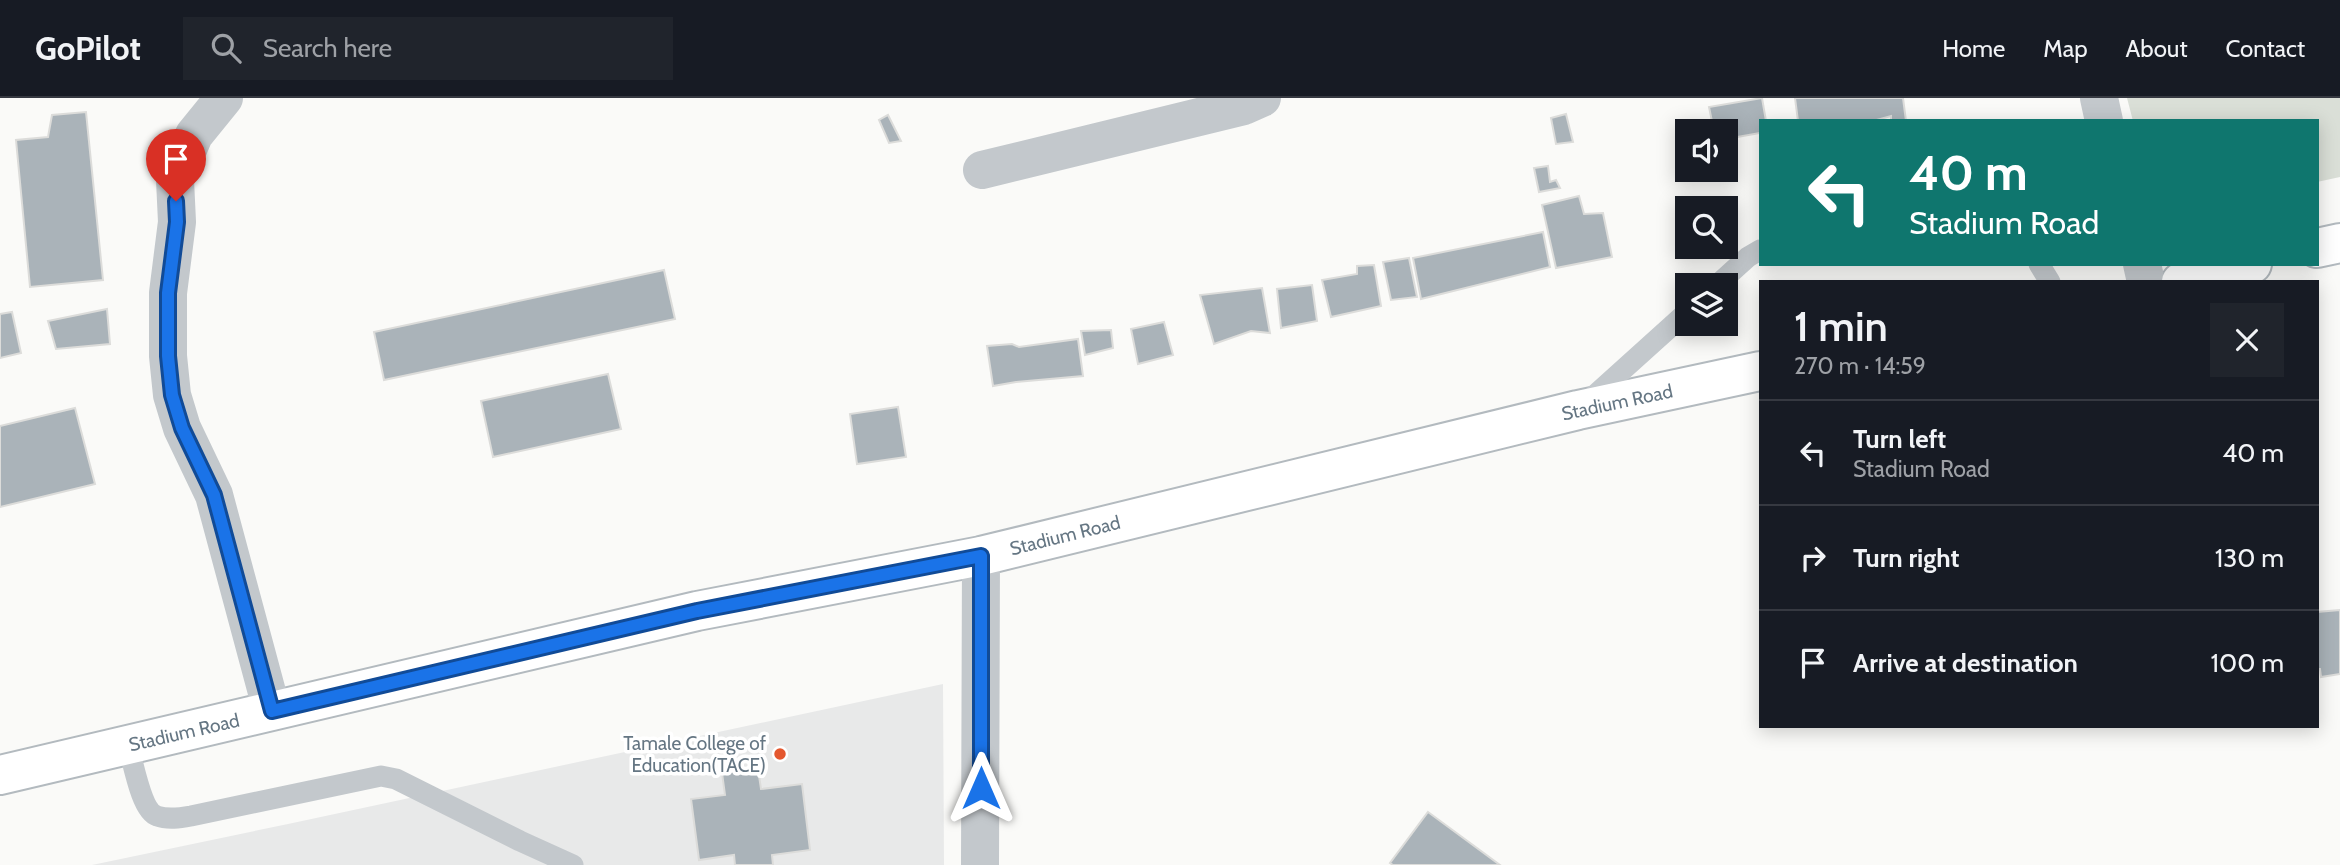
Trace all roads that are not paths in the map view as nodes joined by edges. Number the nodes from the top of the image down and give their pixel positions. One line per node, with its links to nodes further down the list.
1 (200, 98): 6 (street)
2 (224, 98): 6 (street)
3 (1262, 98): 7 (street)
4 (2099, 98): 5 (street)
5 (2104, 119)
6 (194, 135): 18 (street)
7 (982, 170)
8 (2340, 243): 9 (main road)
9 (2319, 248)
10 (1759, 251): 12 (lane)
11 (2244, 266): 13 (main road)
12 (1730, 273)
13 (2189, 280)
14 (1675, 323): 16 (lane)
15 (1759, 371): 16 (main road, Stadium Road)
16 (1578, 410): 17 (main road, Stadium Road)
17 (981, 556): 18 (main road, Stadium Road); 22 (street)
18 (272, 711): 19 (main road, Stadium Road)
19 (128, 745): 20 (main road, Stadium Road); 21 (lane)
20 (0, 775)
21 (573, 865)
22 (981, 865)

